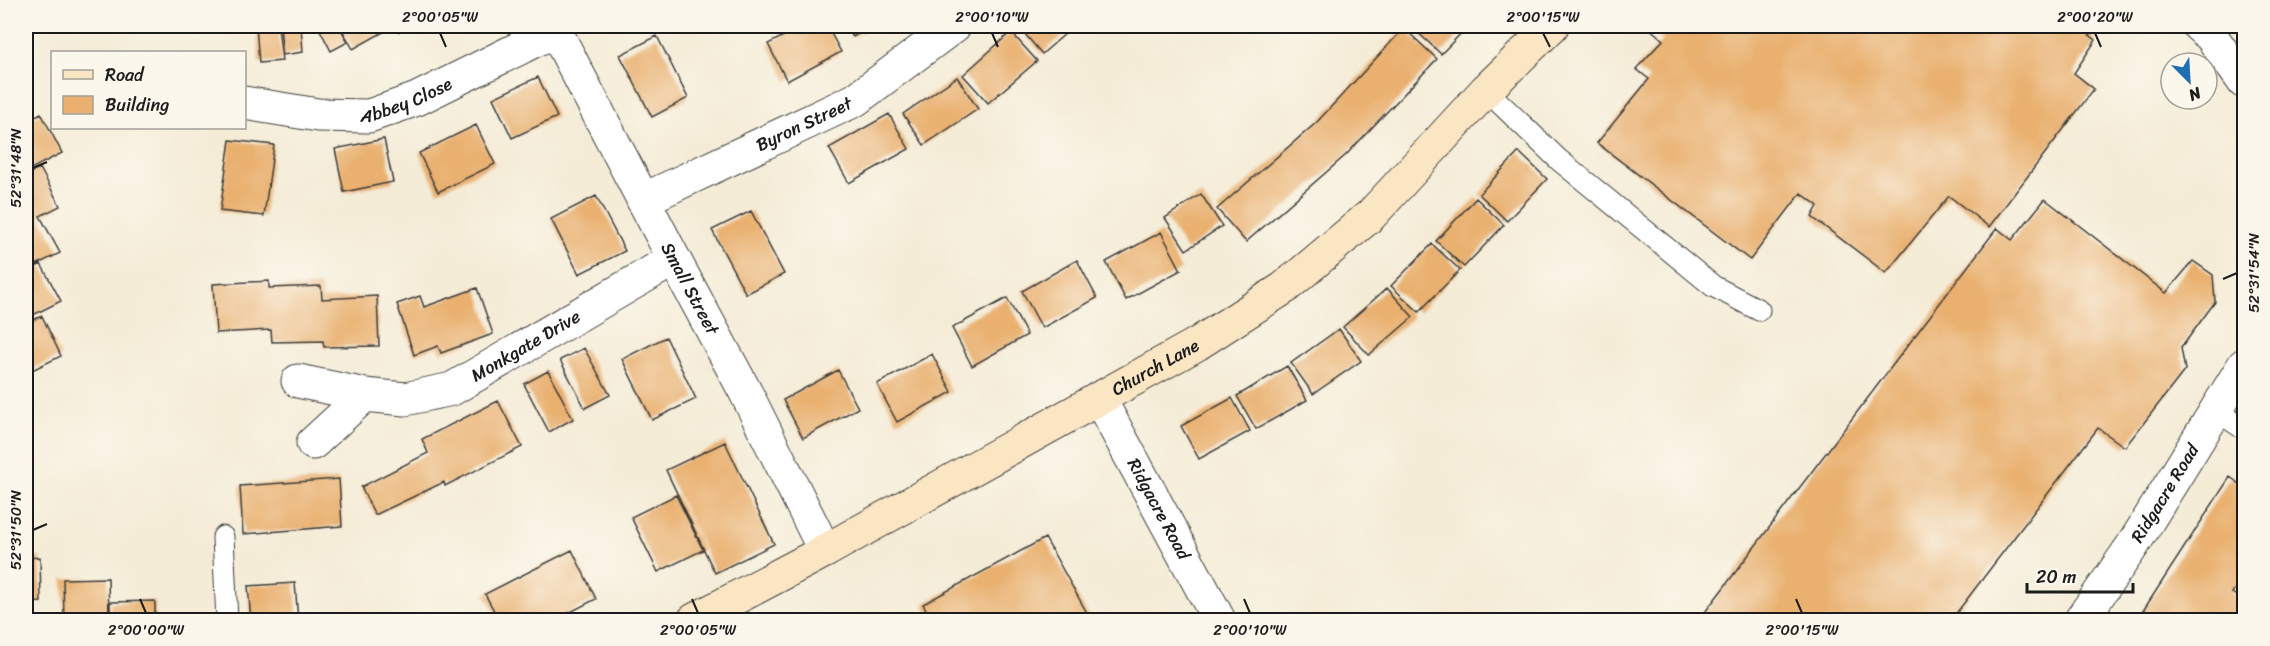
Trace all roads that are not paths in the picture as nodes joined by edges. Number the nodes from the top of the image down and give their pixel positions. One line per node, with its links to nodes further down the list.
1 (954, 26): 8 (street, Byron Street)
2 (1552, 26): 6 (main road, Church Lane)
3 (2199, 26): 5 (street)
4 (555, 28): 7 (street, Abbey Close); 8 (street, Small Street)
5 (2244, 82)
6 (1486, 90): 10 (lane); 14 (main road, Church Lane)
7 (246, 103)
8 (643, 200): 9 (street, Small Street)
9 (674, 259): 13 (street, Monkgate Drive); 19 (street, Small Street)
10 (1759, 310)
11 (2244, 365): 15 (street, Ridgacre Road)
12 (298, 381): 13 (street, Monkgate Drive)
13 (365, 395): 17 (street)
14 (1099, 398): 19 (main road, Church Lane); 22 (street, Ridgacre Road)
15 (2217, 411): 16 (lane); 23 (street, Ridgacre Road)
16 (2244, 429)
17 (313, 443)
18 (223, 537): 20 (lane)
19 (825, 551): 21 (main road, Church Lane)
20 (227, 621)
21 (694, 621)
22 (1219, 621)
23 (2081, 621)

